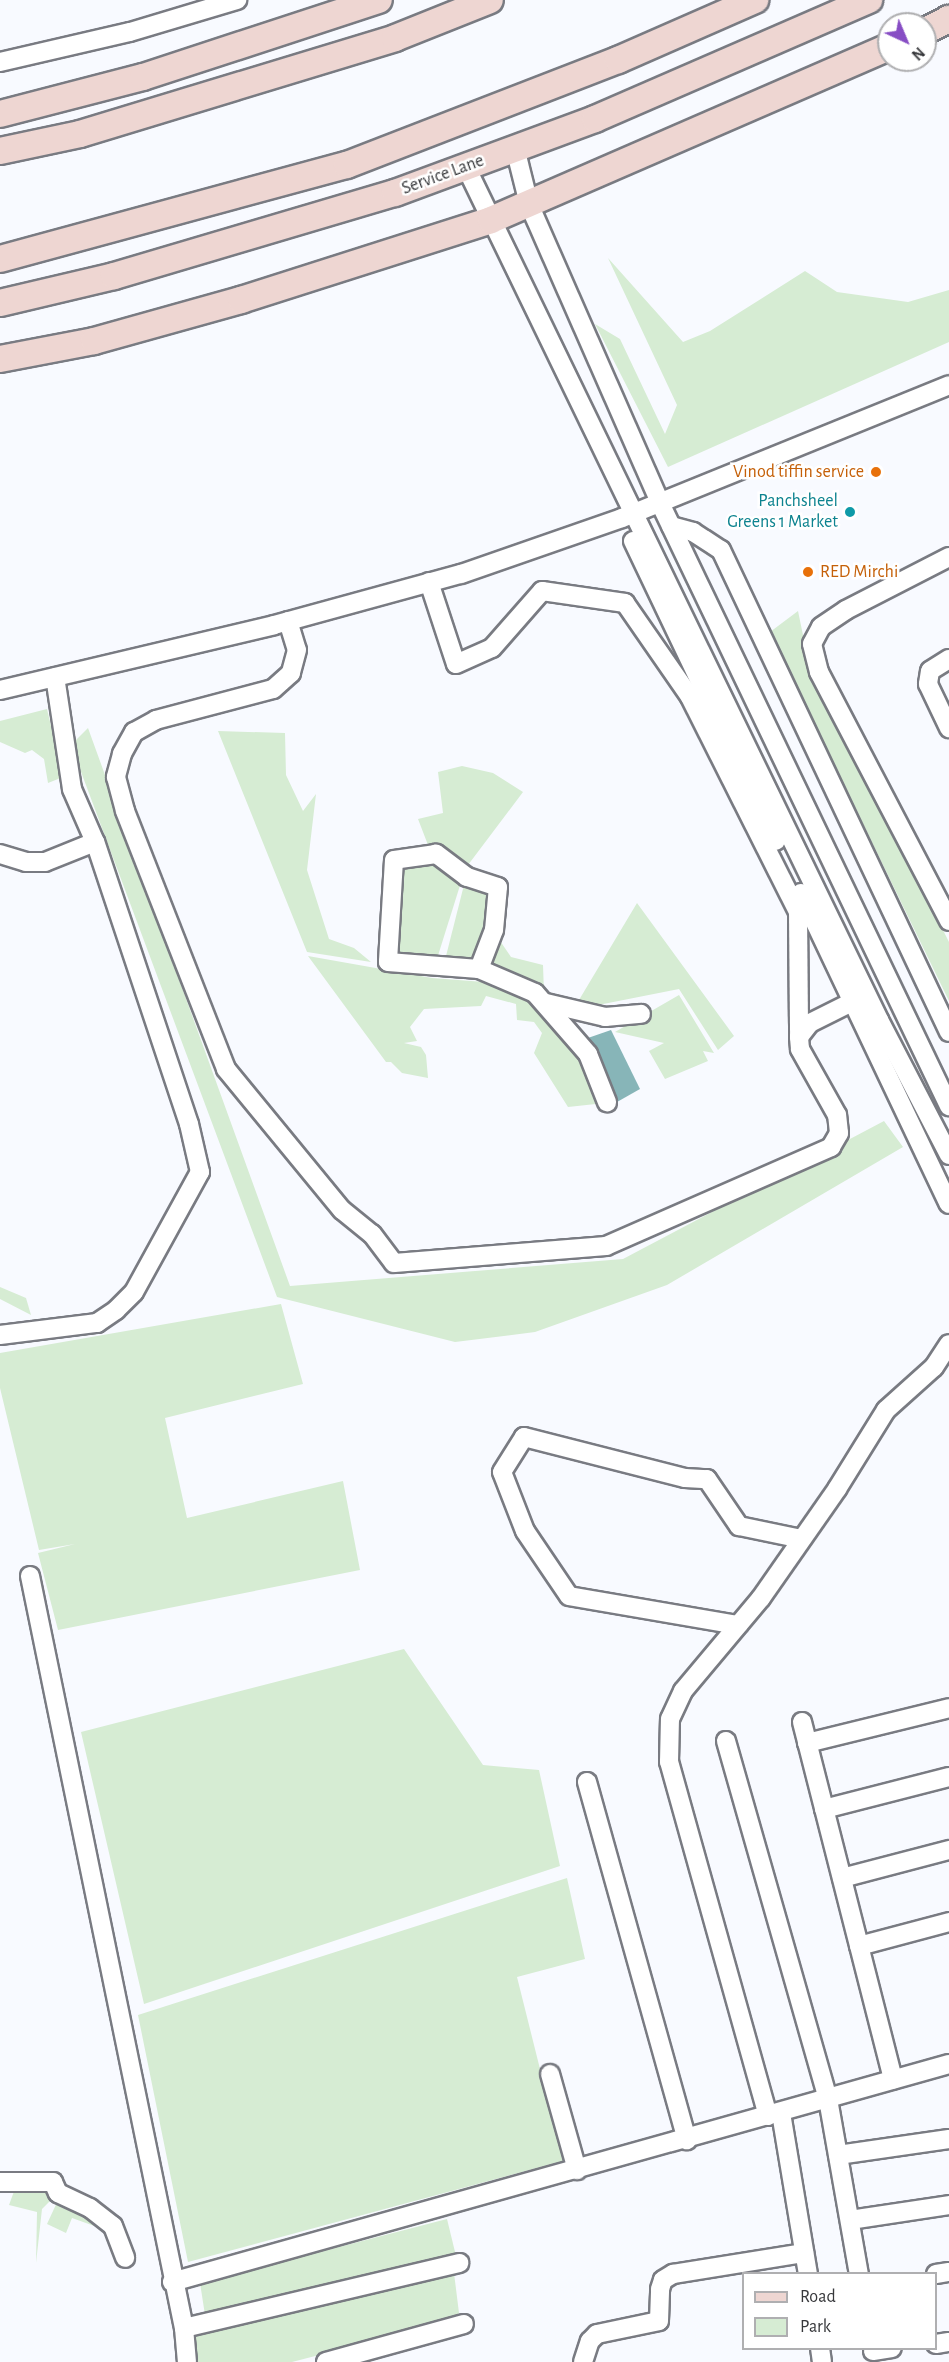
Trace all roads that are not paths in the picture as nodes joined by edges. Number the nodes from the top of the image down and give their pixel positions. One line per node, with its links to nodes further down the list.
1 (237, 0): 7 (street)
2 (379, 0): 8 (street)
3 (490, 0): 10 (street)
4 (755, 0): 14 (street)
5 (869, 0): 9 (street, Service Lane)
6 (877, 52): 12 (street)
7 (0, 62)
8 (0, 114)
9 (514, 148): 11 (street, Service Lane); 12 (street)
10 (0, 151)
11 (466, 166): 13 (street); 15 (street, Service Lane)
12 (529, 204): 13 (street); 18 (street)
13 (491, 220): 16 (street); 19 (street)
14 (0, 258)
15 (0, 303)
16 (0, 359)
17 (949, 386): 18 (street)
18 (660, 503): 19 (street); 20 (street)
19 (628, 516): 22 (street); 34 (street); 40 (street)
20 (671, 526): 36 (street); 39 (street)
21 (949, 557): 30 (street)
22 (429, 582): 23 (street); 37 (street)
23 (288, 621): 25 (street); 37 (street)
24 (949, 659): 27 (street)
25 (55, 677): 26 (street); 28 (street)
26 (0, 690)
27 (949, 728)
28 (95, 842): 29 (street); 42 (street)
29 (0, 854)
30 (944, 898): 31 (street)
31 (949, 921)
32 (479, 969): 32 (street); 33 (street)
33 (535, 993): 35 (street); 38 (street)
34 (852, 1002): 37 (street); 41 (street)
35 (641, 1014)
36 (949, 1032)
37 (799, 1037)
38 (607, 1102)
39 (949, 1106)
40 (949, 1155)
41 (949, 1204)
42 (0, 1335)
43 (949, 1344): 44 (street)
44 (802, 1539): 46 (street); 46 (street)
45 (30, 1576): 75 (street)
46 (738, 1625): 62 (street)
47 (949, 1708): 50 (street)
48 (802, 1722): 50 (street)
49 (726, 1741): 61 (street)
50 (807, 1743): 53 (street)
51 (949, 1777): 53 (street)
52 (587, 1782): 64 (street)
53 (824, 1809): 55 (street)
54 (949, 1850): 55 (street)
55 (842, 1878): 57 (street)
56 (949, 1922): 57 (street)
57 (858, 1946): 60 (street)
58 (949, 2064): 60 (street)
59 (550, 2074): 66 (street)
60 (892, 2080): 61 (street)
61 (828, 2099): 62 (street); 65 (street)
62 (775, 2115): 64 (street); 70 (street)
63 (949, 2139): 65 (street)
64 (687, 2140): 66 (street)
65 (838, 2155): 69 (street)
66 (577, 2170): 75 (street)
67 (0, 2182): 71 (street)
68 (949, 2205): 69 (street)
69 (850, 2220): 74 (street)
70 (804, 2253): 73 (street); 82 (street)
71 (125, 2259)
72 (459, 2263): 77 (street)
73 (808, 2272)
74 (859, 2272)
75 (172, 2282): 77 (street)
76 (464, 2324): 81 (street)
77 (184, 2328): 80 (street)
78 (888, 2350): 79 (street)
79 (873, 2354)
80 (187, 2362)
81 (326, 2362)
82 (584, 2362)

